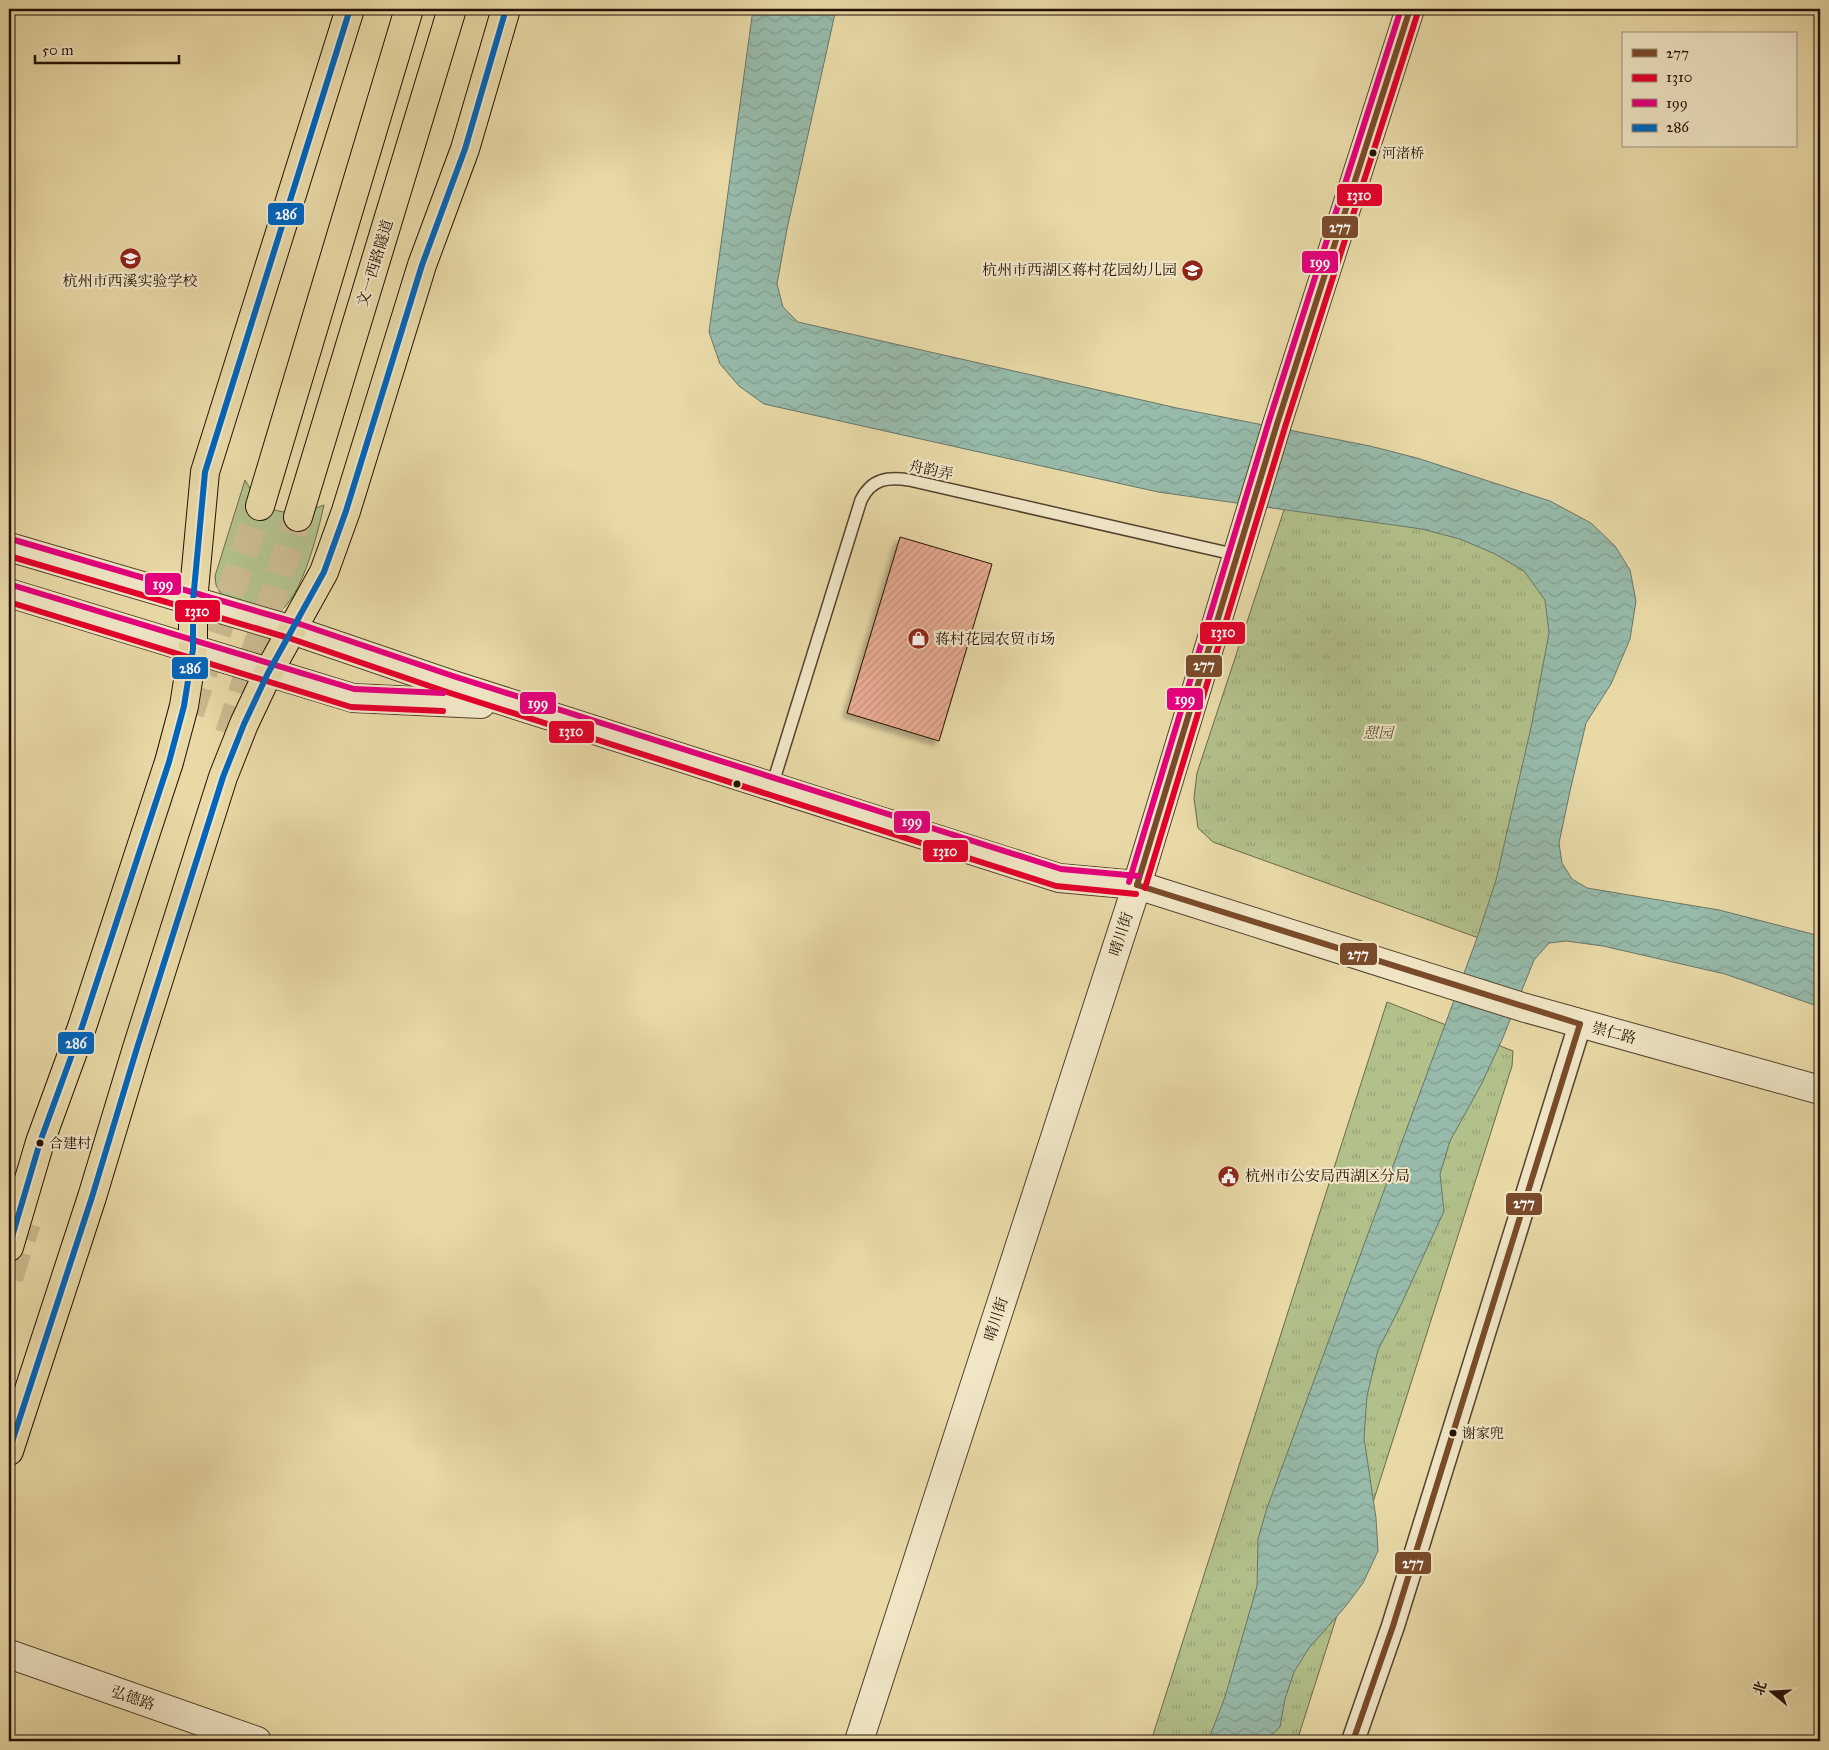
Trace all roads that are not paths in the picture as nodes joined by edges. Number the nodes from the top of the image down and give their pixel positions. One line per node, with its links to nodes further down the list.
1 (350, 9): 11 (main road)
2 (408, 9): 6 (main road)
3 (452, 9): 7 (main road, 文一西路隧道)
4 (506, 9): 12 (main road)
5 (1410, 9): 9 (street, 晴川街)
6 (260, 506)
7 (298, 517)
8 (9, 547): 11 (street, 崇仁路)
9 (1237, 555): 16 (lane, 舟韵弄); 17 (street, 晴川街)
10 (9, 593): 13 (street, 崇仁路)
11 (193, 601): 12 (street, 崇仁路); 13 (main road)
12 (292, 630): 14 (main road); 15 (street, 崇仁路)
13 (193, 649): 14 (street, 崇仁路); 20 (main road)
14 (268, 673): 15 (street, 崇仁路); 21 (main road)
15 (520, 706): 16 (street, 崇仁路)
16 (772, 786): 17 (street, 崇仁路)
17 (1136, 885): 18 (street, 崇仁路); 24 (street, 晴川街)
18 (1580, 1024): 19 (street, 崇仁路); 25 (street)
19 (1820, 1090)
20 (9, 1247)
21 (9, 1451)
22 (9, 1654): 23 (street, 弘德路)
23 (257, 1741)
24 (859, 1741)
25 (1353, 1741)

